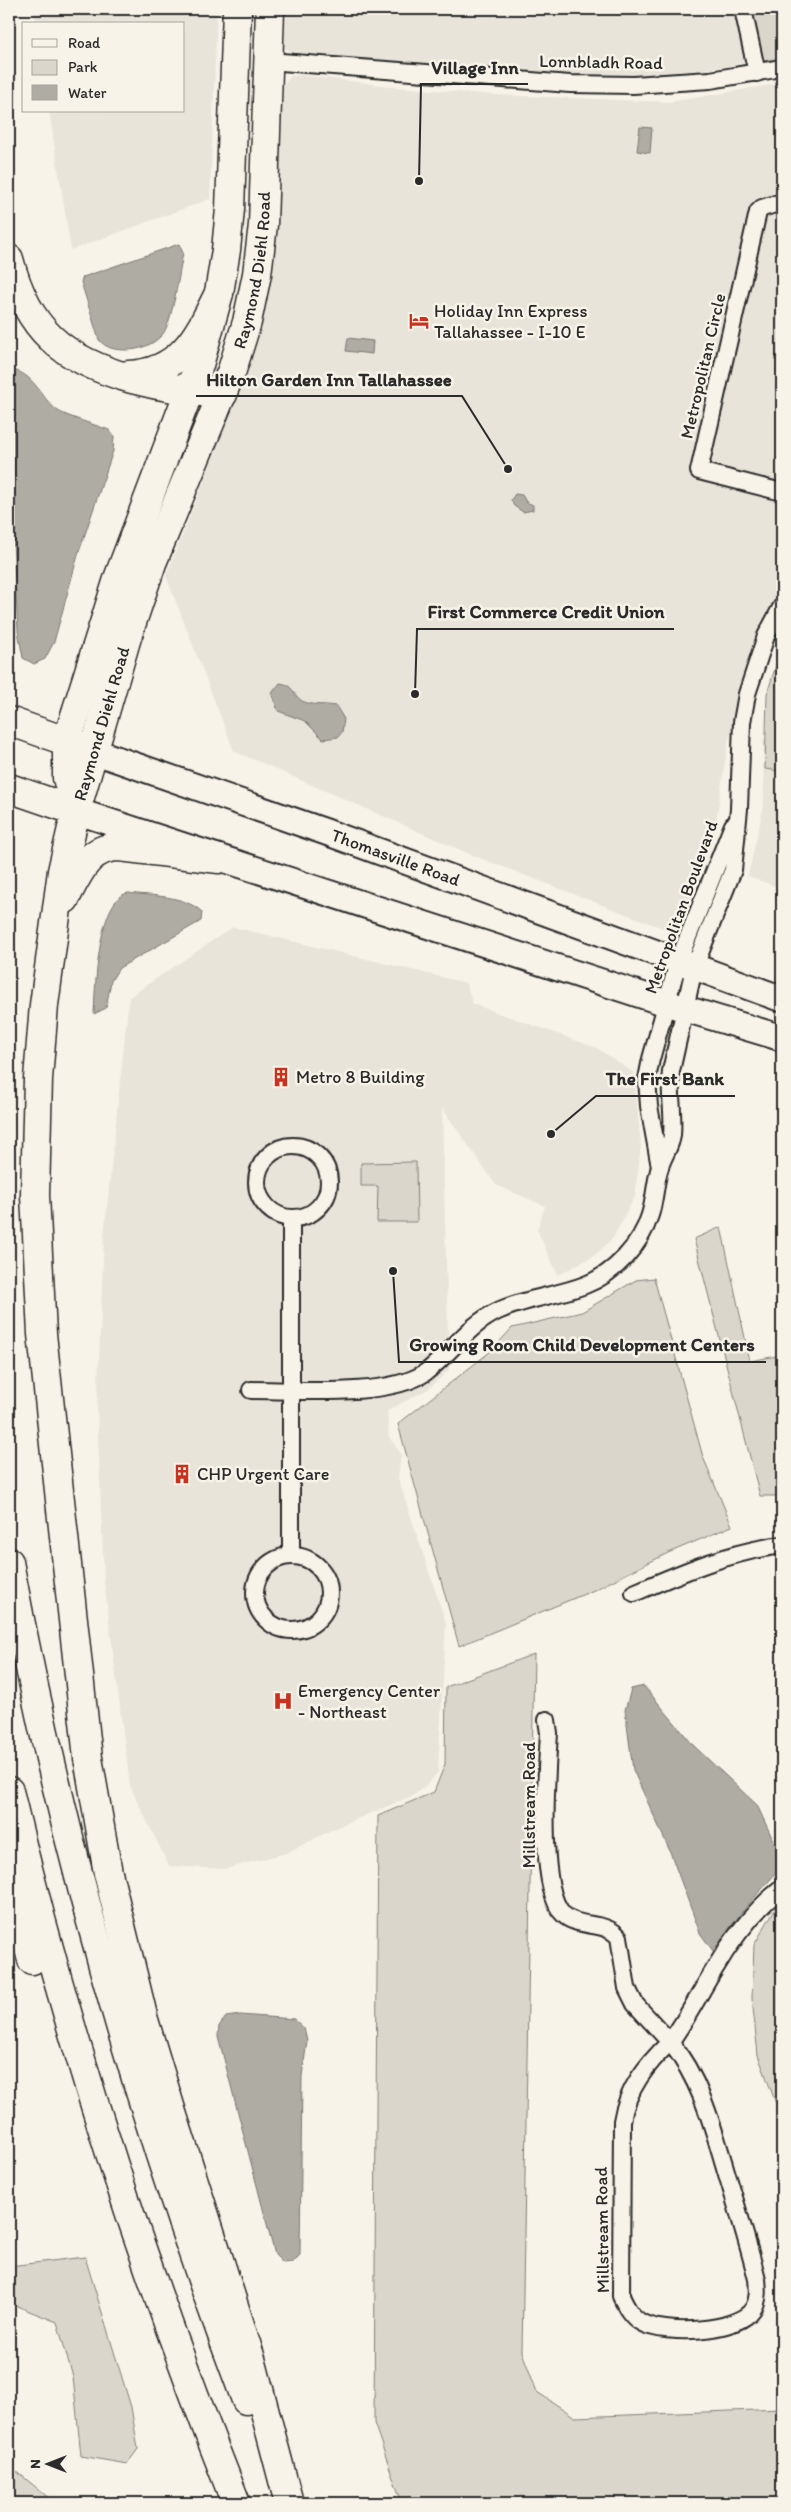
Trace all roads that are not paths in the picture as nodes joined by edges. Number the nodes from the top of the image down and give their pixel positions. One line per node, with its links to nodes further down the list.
1 (237, 9): 9 (highway, Raymond Diehl Road)
2 (270, 9): 4 (highway, Raymond Diehl Road)
3 (743, 9): 6 (street)
4 (268, 61): 6 (street, Lonnbladh Road); 12 (highway, Raymond Diehl Road)
5 (782, 68): 6 (street, Lonnbladh Road)
6 (757, 73)
7 (782, 202): 13 (street, Metropolitan Circle)
8 (9, 259): 10 (highway)
9 (219, 293): 10 (highway); 11 (highway, Raymond Diehl Road)
10 (112, 374): 11 (highway)
11 (190, 392): 12 (highway); 16 (highway, Raymond Diehl Road)
12 (222, 394): 17 (highway, Raymond Diehl Road)
13 (782, 492)
14 (782, 606): 22 (street, Metropolitan Boulevard)
15 (9, 721): 16 (highway, Thomasville Road)
16 (67, 741): 17 (highway, Thomasville Road); 19 (highway, Raymond Diehl Road)
17 (93, 751): 19 (highway, Raymond Diehl Road); 22 (main road, Thomasville Road)
18 (9, 788): 19 (highway)
19 (76, 811): 20 (main road); 21 (highway)
20 (219, 859): 21 (highway); 24 (main road)
21 (55, 918): 41 (highway)
22 (686, 965): 23 (main road, Thomasville Road); 24 (street, Metropolitan Boulevard)
23 (782, 999)
24 (676, 1006): 25 (main road); 26 (street, Metropolitan Boulevard); 26 (street, Metropolitan Boulevard)
25 (782, 1038)
26 (660, 1167): 29 (street, Metropolitan Boulevard)
27 (291, 1219): 27 (street); 29 (street)
28 (251, 1390): 29 (street, Metropolitan Boulevard)
29 (291, 1390): 31 (street)
30 (782, 1545): 33 (street)
31 (291, 1556): 31 (street)
32 (9, 1562): 41 (highway)
33 (634, 1593)
34 (547, 1720): 38 (street, Millstream Road)
35 (9, 1791): 39 (highway)
36 (9, 1876): 39 (highway)
37 (782, 1888): 38 (street, Millstream Road)
38 (670, 2042): 38 (street, Millstream Road)
39 (200, 2414): 40 (highway)
40 (236, 2503)
41 (289, 2503)

